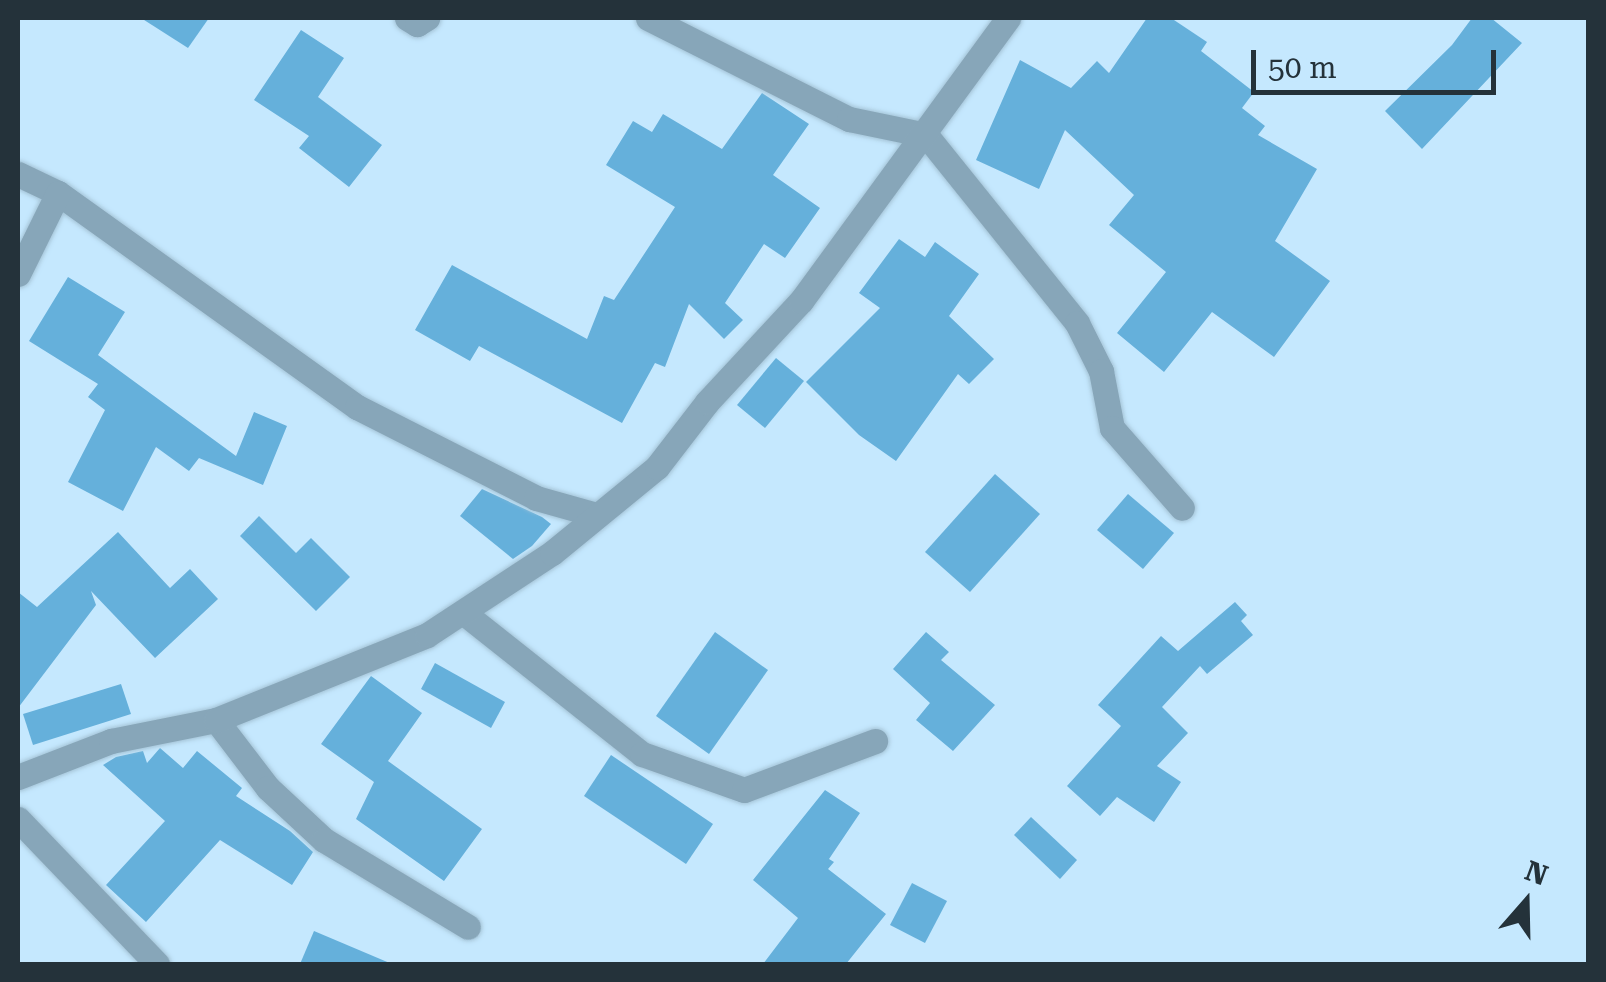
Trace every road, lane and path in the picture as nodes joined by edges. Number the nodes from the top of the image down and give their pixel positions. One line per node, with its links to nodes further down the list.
1 (406, 18): 2 (street)
2 (427, 18)
3 (648, 18): 5 (street)
4 (1008, 18): 5 (street)
5 (926, 135): 9 (street); 10 (street)
6 (18, 174): 7 (street)
7 (58, 194): 8 (street); 10 (street)
8 (18, 274)
9 (1182, 508)
10 (597, 514): 11 (street)
11 (464, 612): 12 (street); 13 (street)
12 (216, 720): 14 (street); 16 (street)
13 (875, 741)
14 (18, 777)
15 (18, 819): 17 (street)
16 (468, 926)
17 (157, 964)

